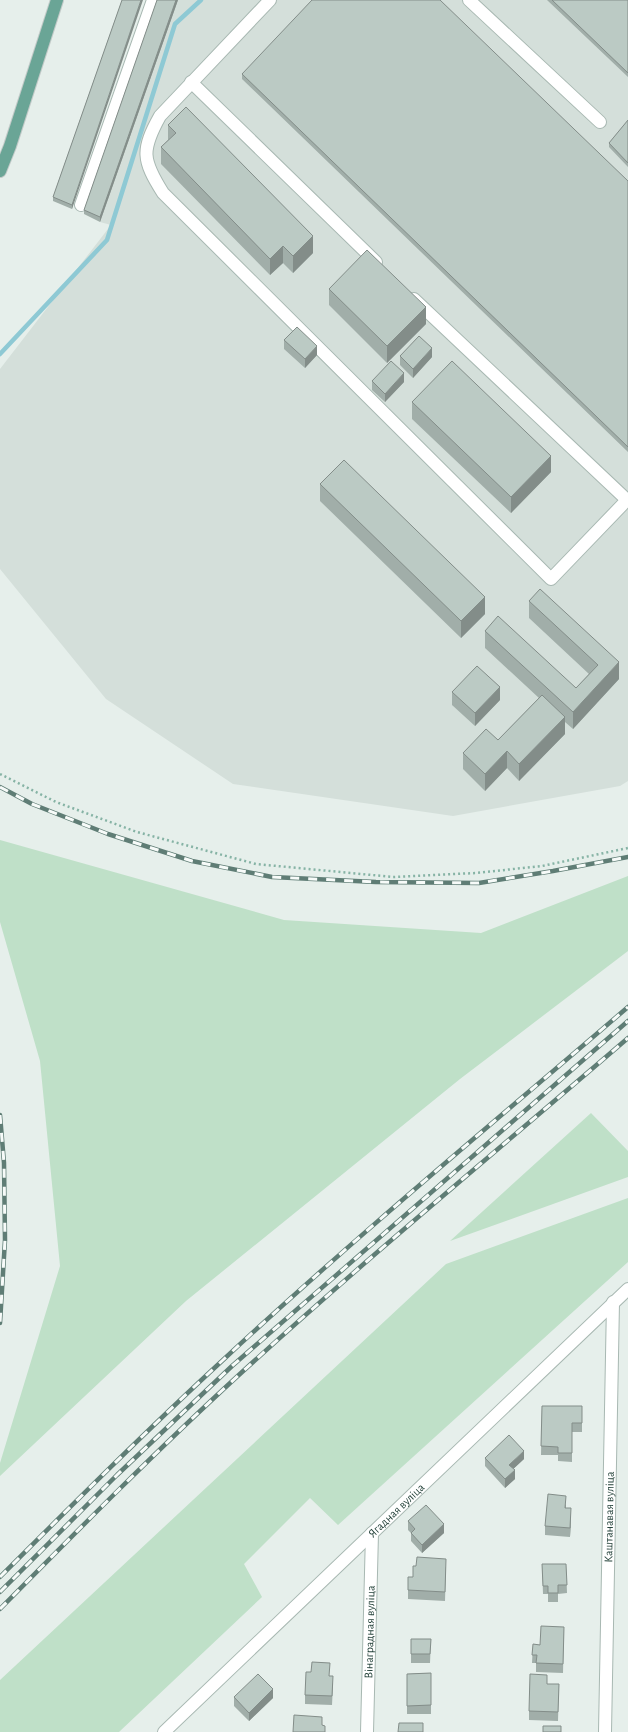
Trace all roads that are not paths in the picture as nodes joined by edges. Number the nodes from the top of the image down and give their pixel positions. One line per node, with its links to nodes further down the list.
1 (58, 0): 7 (main road)
2 (153, 0): 8 (street)
3 (270, 0): 5 (street)
4 (469, 0): 6 (street)
5 (191, 82): 9 (street); 11 (street)
6 (600, 122)
7 (0, 171)
8 (81, 205)
9 (386, 271)
10 (403, 288): 11 (street)
11 (627, 500)
12 (628, 1289): 13 (street, Ягадная вуліца)
13 (613, 1302): 14 (street, Ягадная вуліца); 17 (street, Каштанавая вуліца)
14 (372, 1533): 15 (street, Ягадная вуліца); 16 (street, Вінаградная вуліца)
15 (164, 1732)
16 (367, 1732)
17 (606, 1732)

